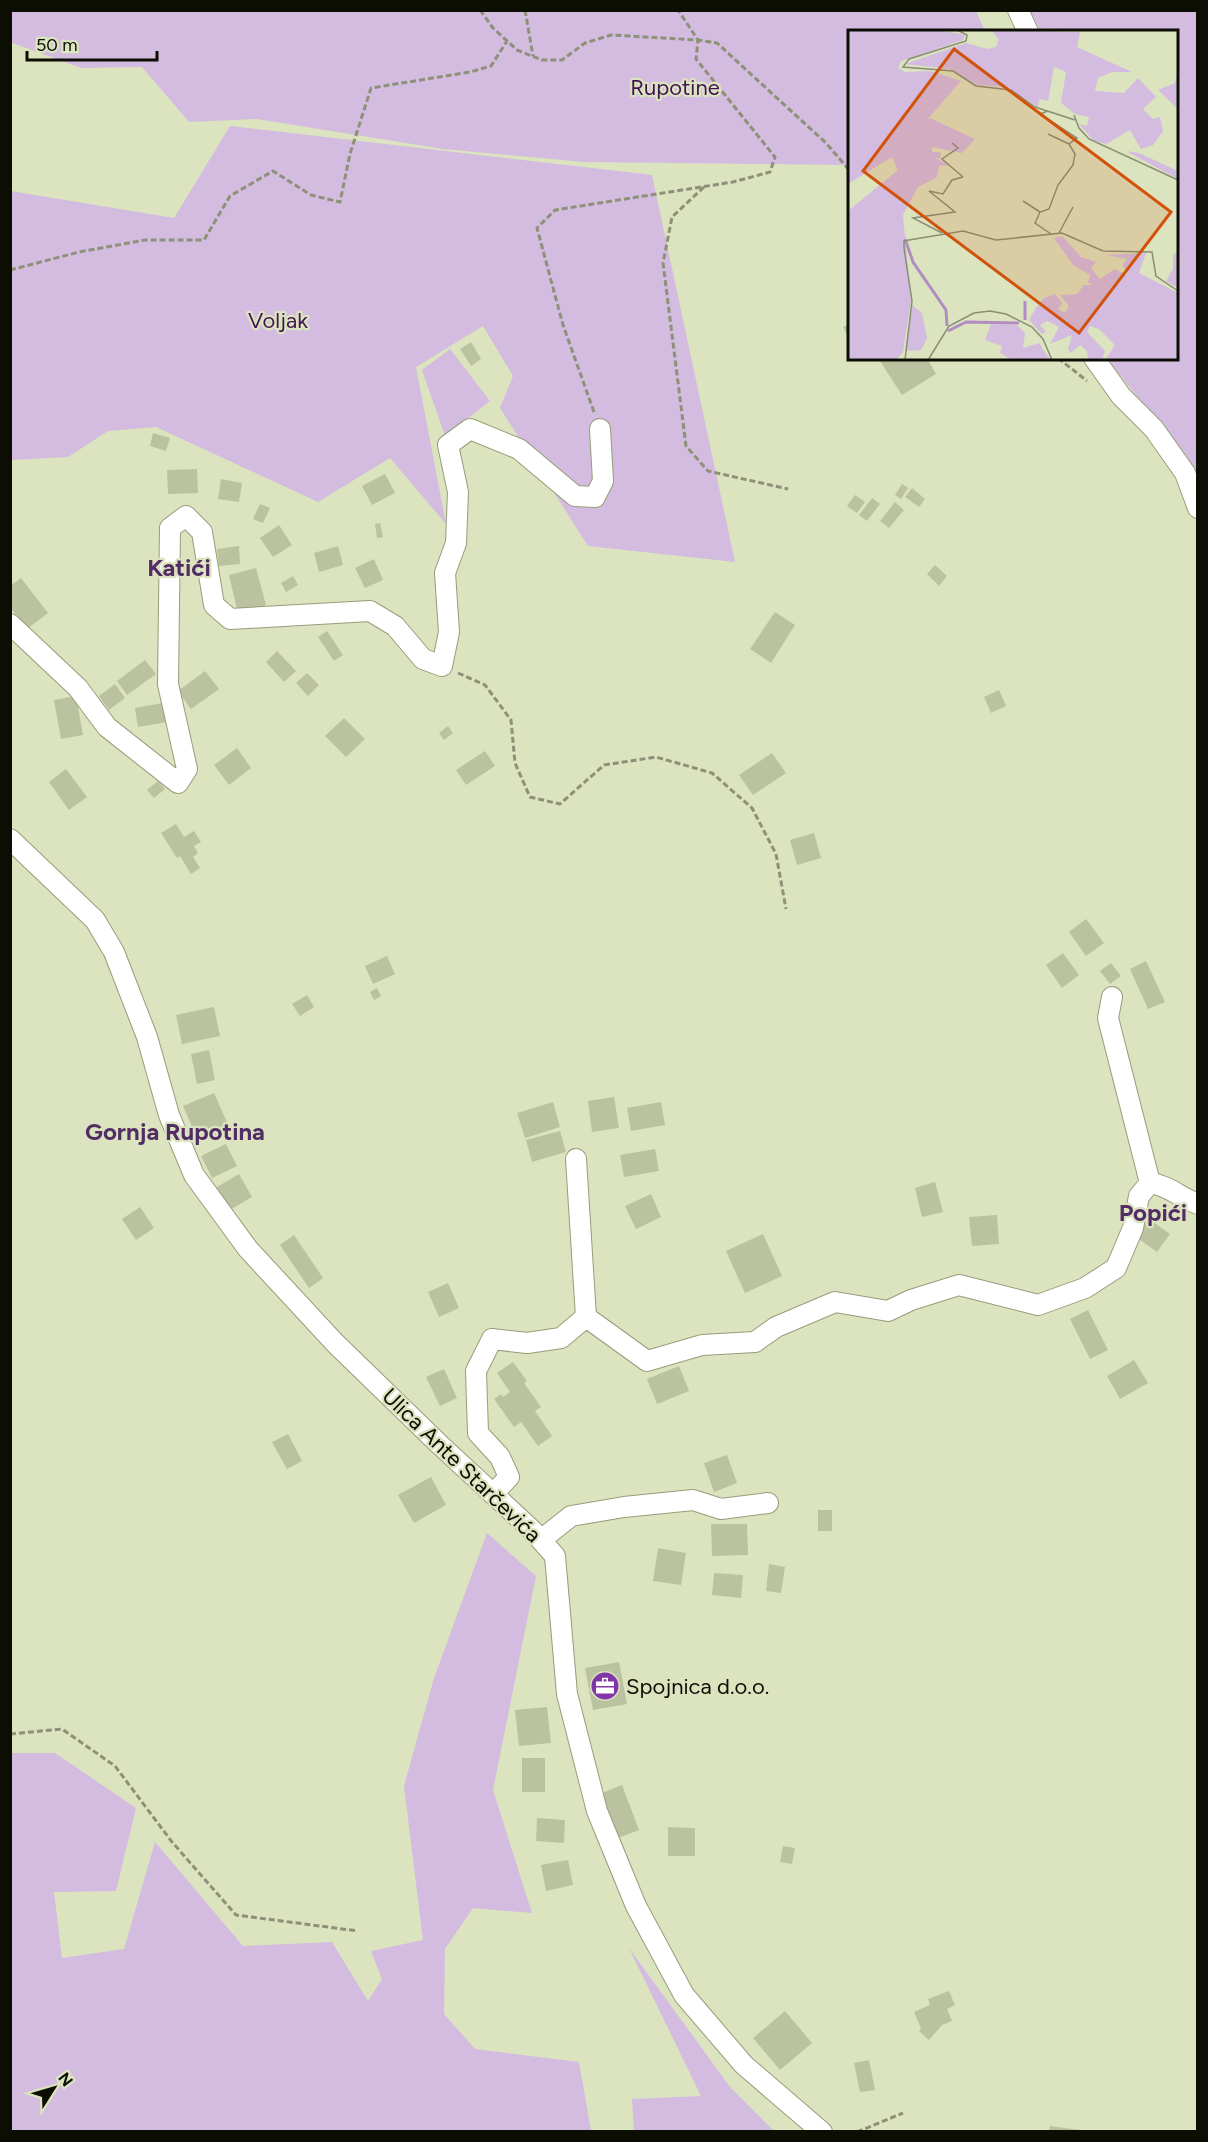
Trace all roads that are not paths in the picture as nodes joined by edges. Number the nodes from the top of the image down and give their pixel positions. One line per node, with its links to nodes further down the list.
1 (1018, 10): 2 (street)
2 (1027, 30)
3 (1095, 360): 5 (street)
4 (600, 429): 6 (street)
5 (1197, 508)
6 (10, 624)
7 (10, 839): 13 (street, Ulica Ante Starčevića)
8 (1112, 997): 10 (street)
9 (576, 1159): 12 (street)
10 (1150, 1183): 11 (street); 12 (street)
11 (1197, 1204)
12 (586, 1317): 13 (street)
13 (493, 1494): 15 (street, Ulica Ante Starčevića)
14 (768, 1503): 15 (street)
15 (541, 1540): 16 (street, Ulica Ante Starčevića)
16 (822, 2132)

